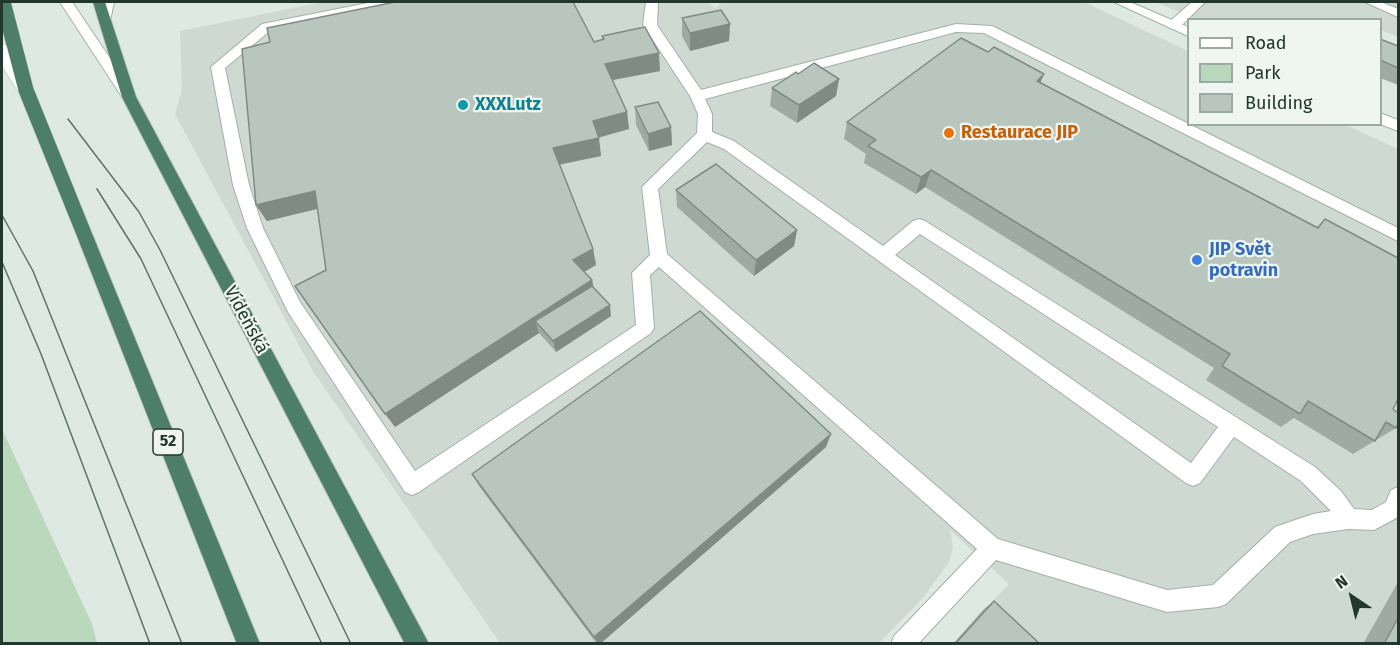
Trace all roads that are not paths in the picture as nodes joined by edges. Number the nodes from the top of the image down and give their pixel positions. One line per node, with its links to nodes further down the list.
1 (3, 2): 15 (highway, 52, bridge)
2 (66, 2): 17 (main road, Vídeňská)
3 (99, 2): 11 (highway)
4 (108, 2): 11 (main road)
5 (390, 2): 23 (main road)
6 (653, 2): 16 (main road)
7 (1120, 2): 12 (main road)
8 (1199, 2): 12 (main road)
9 (1371, 2): 10 (main road)
10 (1398, 13)
11 (105, 18): 17 (highway)
12 (1174, 25): 13 (main road)
13 (1187, 32)
14 (2, 52): 15 (main road, bridge)
15 (26, 90): 29 (highway, 52, bridge)
16 (697, 96): 20 (main road); 21 (main road)
17 (129, 97): 28 (highway, Vídeňská)
18 (1382, 119): 19 (main road)
19 (1398, 126)
20 (705, 135): 22 (main road); 23 (main road)
21 (1398, 234)
22 (882, 256): 24 (main road); 24 (main road)
23 (659, 257): 27 (main road)
24 (1231, 426): 26 (main road)
25 (1398, 497): 26 (main road)
26 (1348, 519): 27 (main road)
27 (992, 548): 30 (main road)
28 (419, 640)
29 (249, 644)
30 (902, 644)

